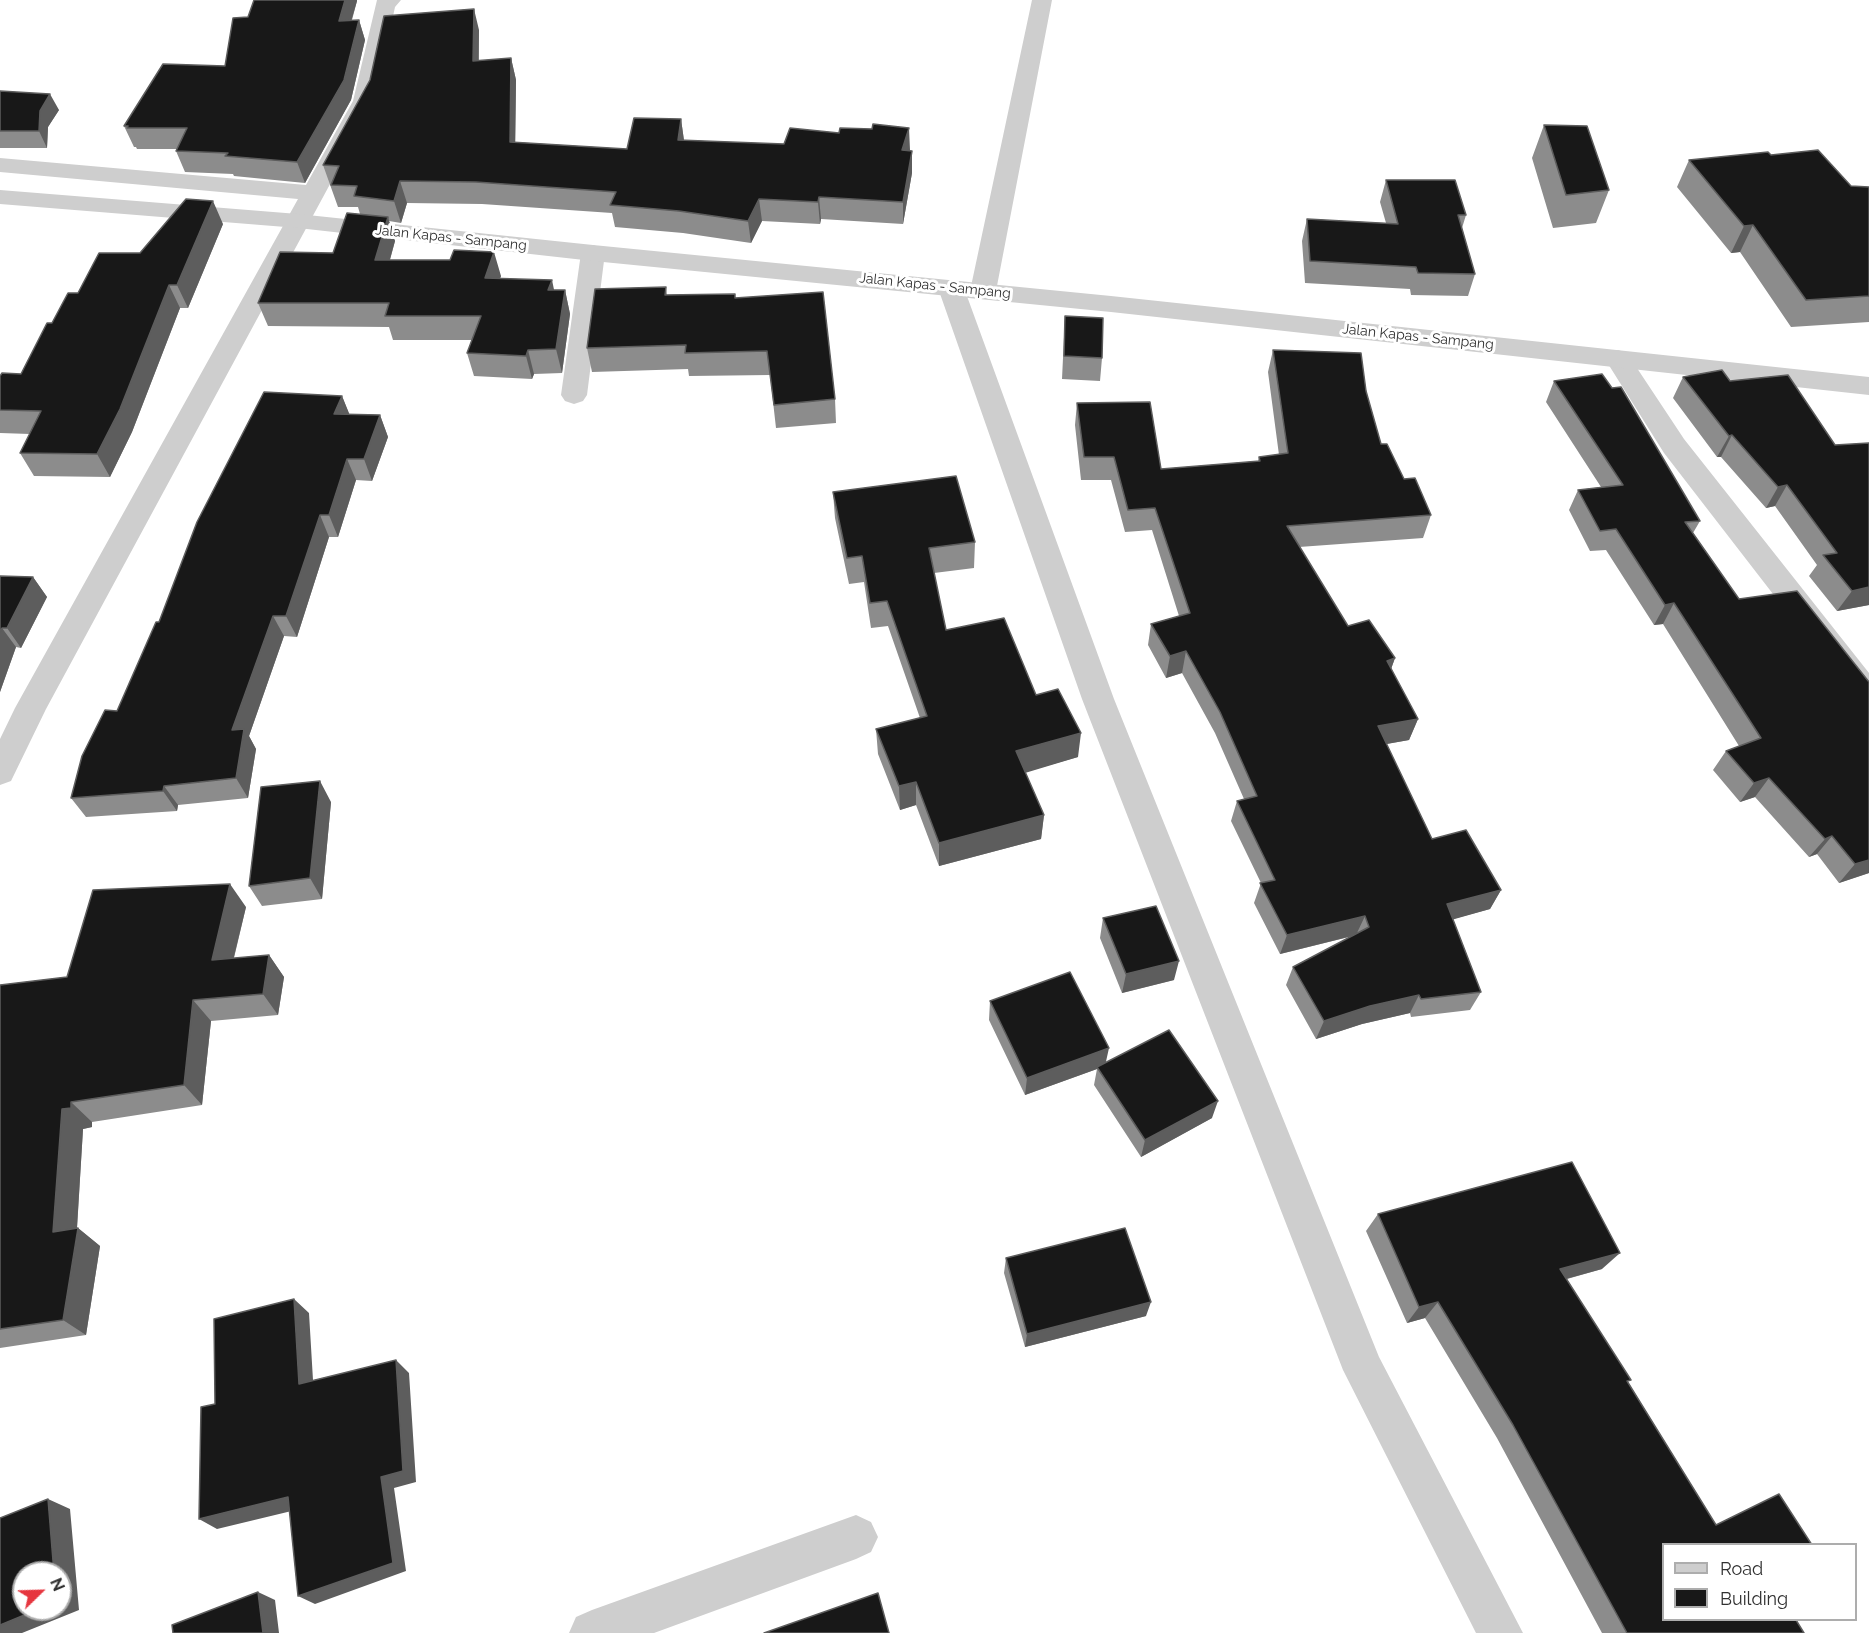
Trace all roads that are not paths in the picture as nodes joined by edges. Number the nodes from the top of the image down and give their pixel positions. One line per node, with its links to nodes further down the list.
1 (391, 0): 4 (street)
2 (1042, 0): 8 (street)
3 (0, 165): 4 (street)
4 (314, 193): 6 (street)
5 (0, 197): 6 (street, Jalan Kapas - Sampang)
6 (298, 221): 7 (street, Jalan Kapas - Sampang); 13 (street)
7 (593, 253): 8 (street, Jalan Kapas - Sampang); 11 (street)
8 (967, 289): 9 (street, Jalan Kapas - Sampang); 16 (street)
9 (1618, 359): 10 (street, Jalan Kapas - Sampang); 12 (street)
10 (1869, 386)
11 (574, 395)
12 (1869, 695)
13 (0, 772)
14 (856, 1537): 15 (street)
15 (592, 1633)
16 (1500, 1633)

